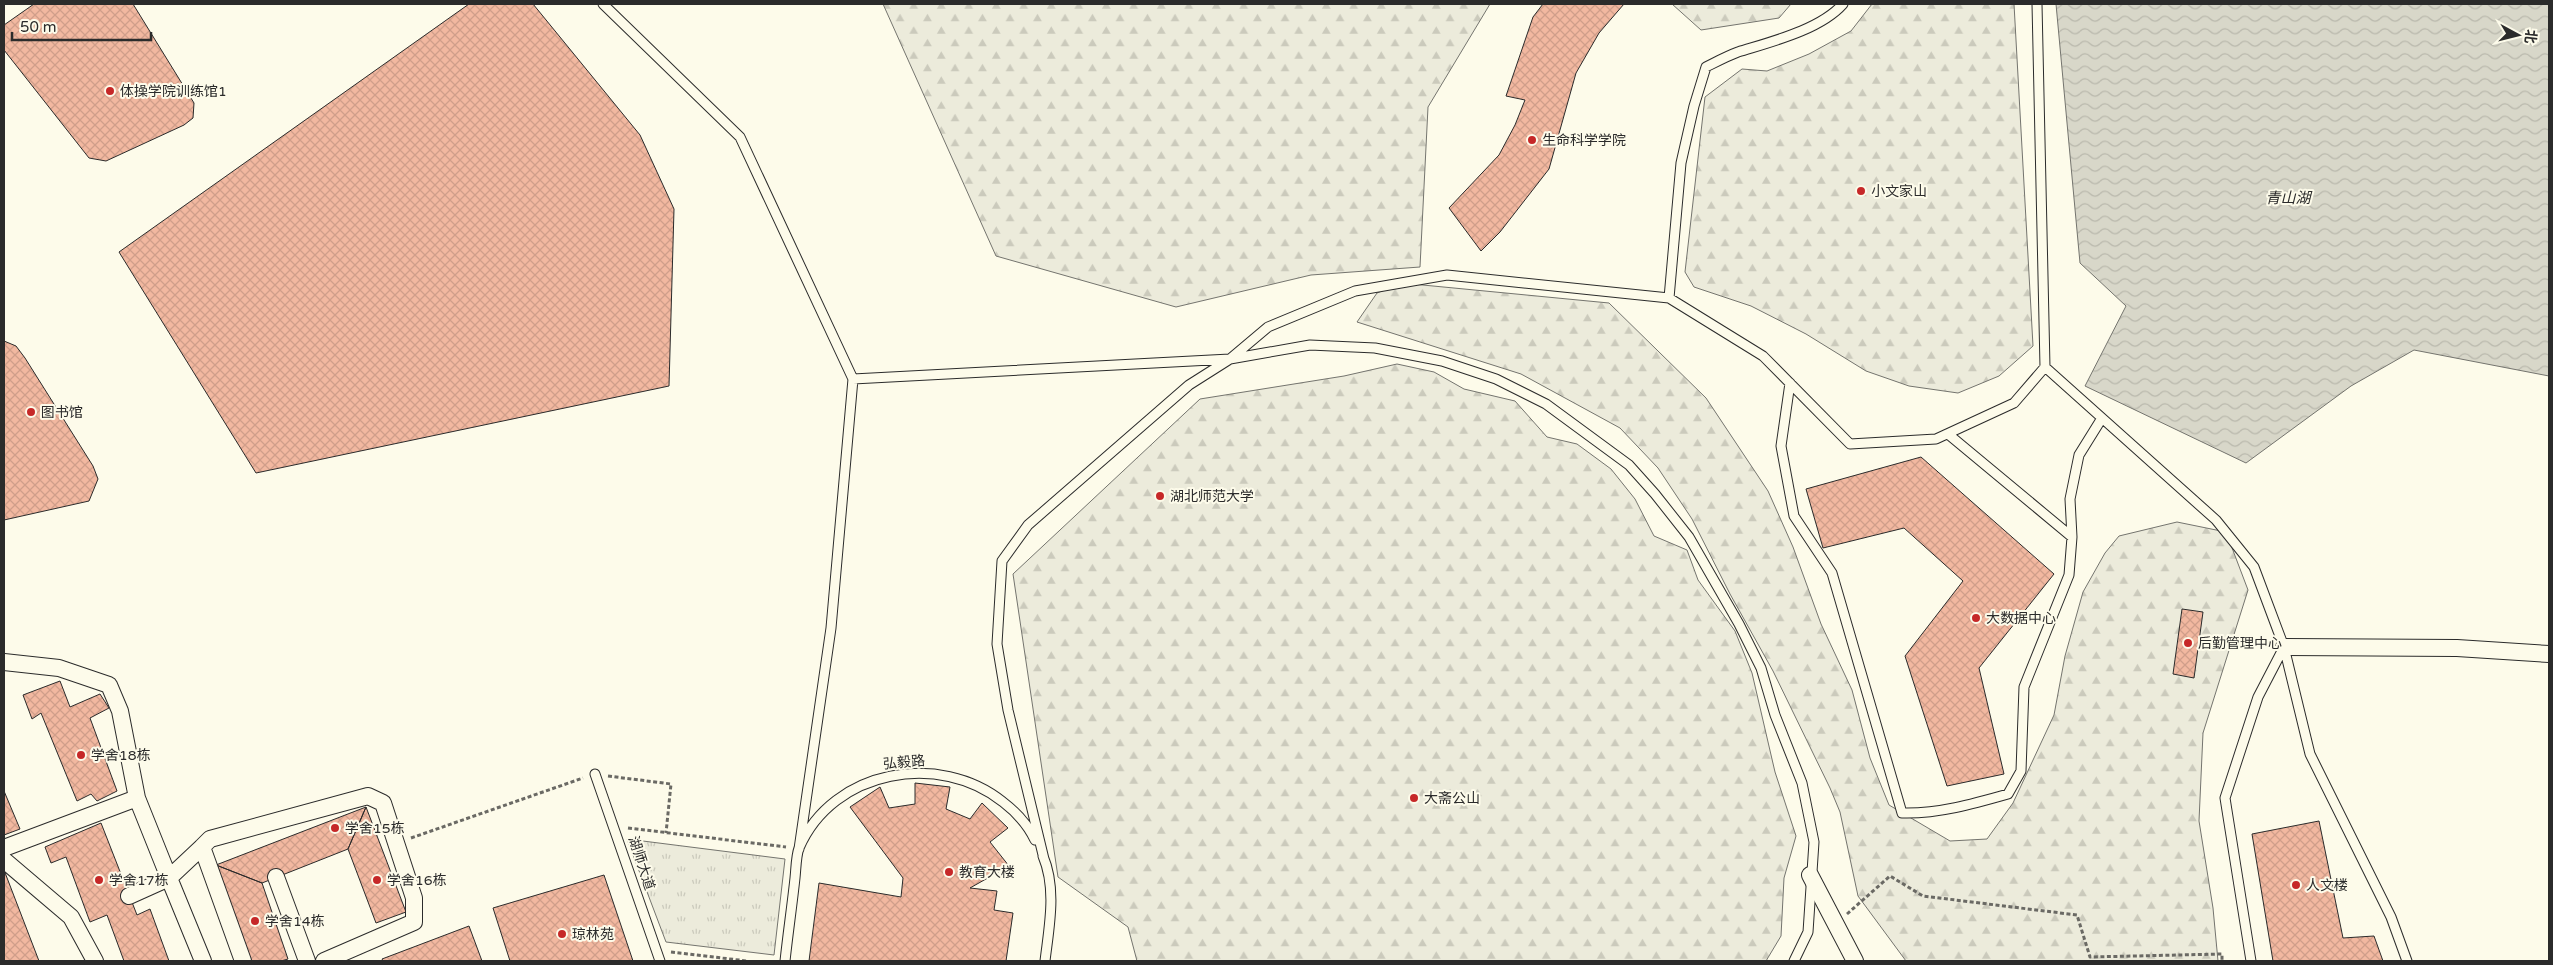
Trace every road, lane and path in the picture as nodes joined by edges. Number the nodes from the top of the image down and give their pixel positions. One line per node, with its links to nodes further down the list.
1 (603, 4): 7 (lane)
2 (1843, 4): 4 (lane)
3 (2037, 4): 6 (lane)
4 (1668, 298): 5 (lane); 8 (lane)
5 (1230, 359): 7 (lane); 23 (lane); 25 (lane)
6 (2045, 367): 9 (lane); 10 (lane)
7 (853, 379): 22 (lane)
8 (1790, 383): 10 (lane); 11 (lane)
9 (2102, 418): 11 (lane); 12 (lane)
10 (1948, 434): 11 (lane)
11 (2072, 537)
12 (2284, 647): 13 (street); 43 (lane); 44 (lane)
13 (2549, 654)
14 (4, 662): 16 (street)
15 (595, 774): 17 (lane, 湖师大道); 18 (path); 19 (path)
16 (137, 798): 21 (street); 27 (street)
17 (615, 826): 18 (path); 30 (lane, 湖师大道)
18 (666, 832): 22 (path)
19 (397, 843): 20 (street); 35 (street)
20 (202, 847): 27 (street); 33 (street)
21 (4, 848)
22 (799, 849): 23 (lane, 弘毅路); 38 (lane, 弘毅路)
23 (1044, 859): 39 (lane, 弘毅路)
24 (4, 860): 31 (street)
25 (1810, 875): 29 (street); 40 (lane)
26 (276, 877): 34 (street)
27 (169, 878): 28 (street); 32 (street)
28 (129, 896)
29 (1836, 924): 41 (street); 42 (path)
30 (656, 950): 36 (lane, 湖师大道); 37 (path)
31 (95, 961)
32 (203, 961)
33 (243, 961)
34 (307, 961)
35 (324, 961)
36 (660, 961)
37 (748, 961)
38 (785, 961)
39 (1045, 961)
40 (1794, 961)
41 (1856, 961)
42 (2222, 961)
43 (2251, 961)
44 (2407, 961)

